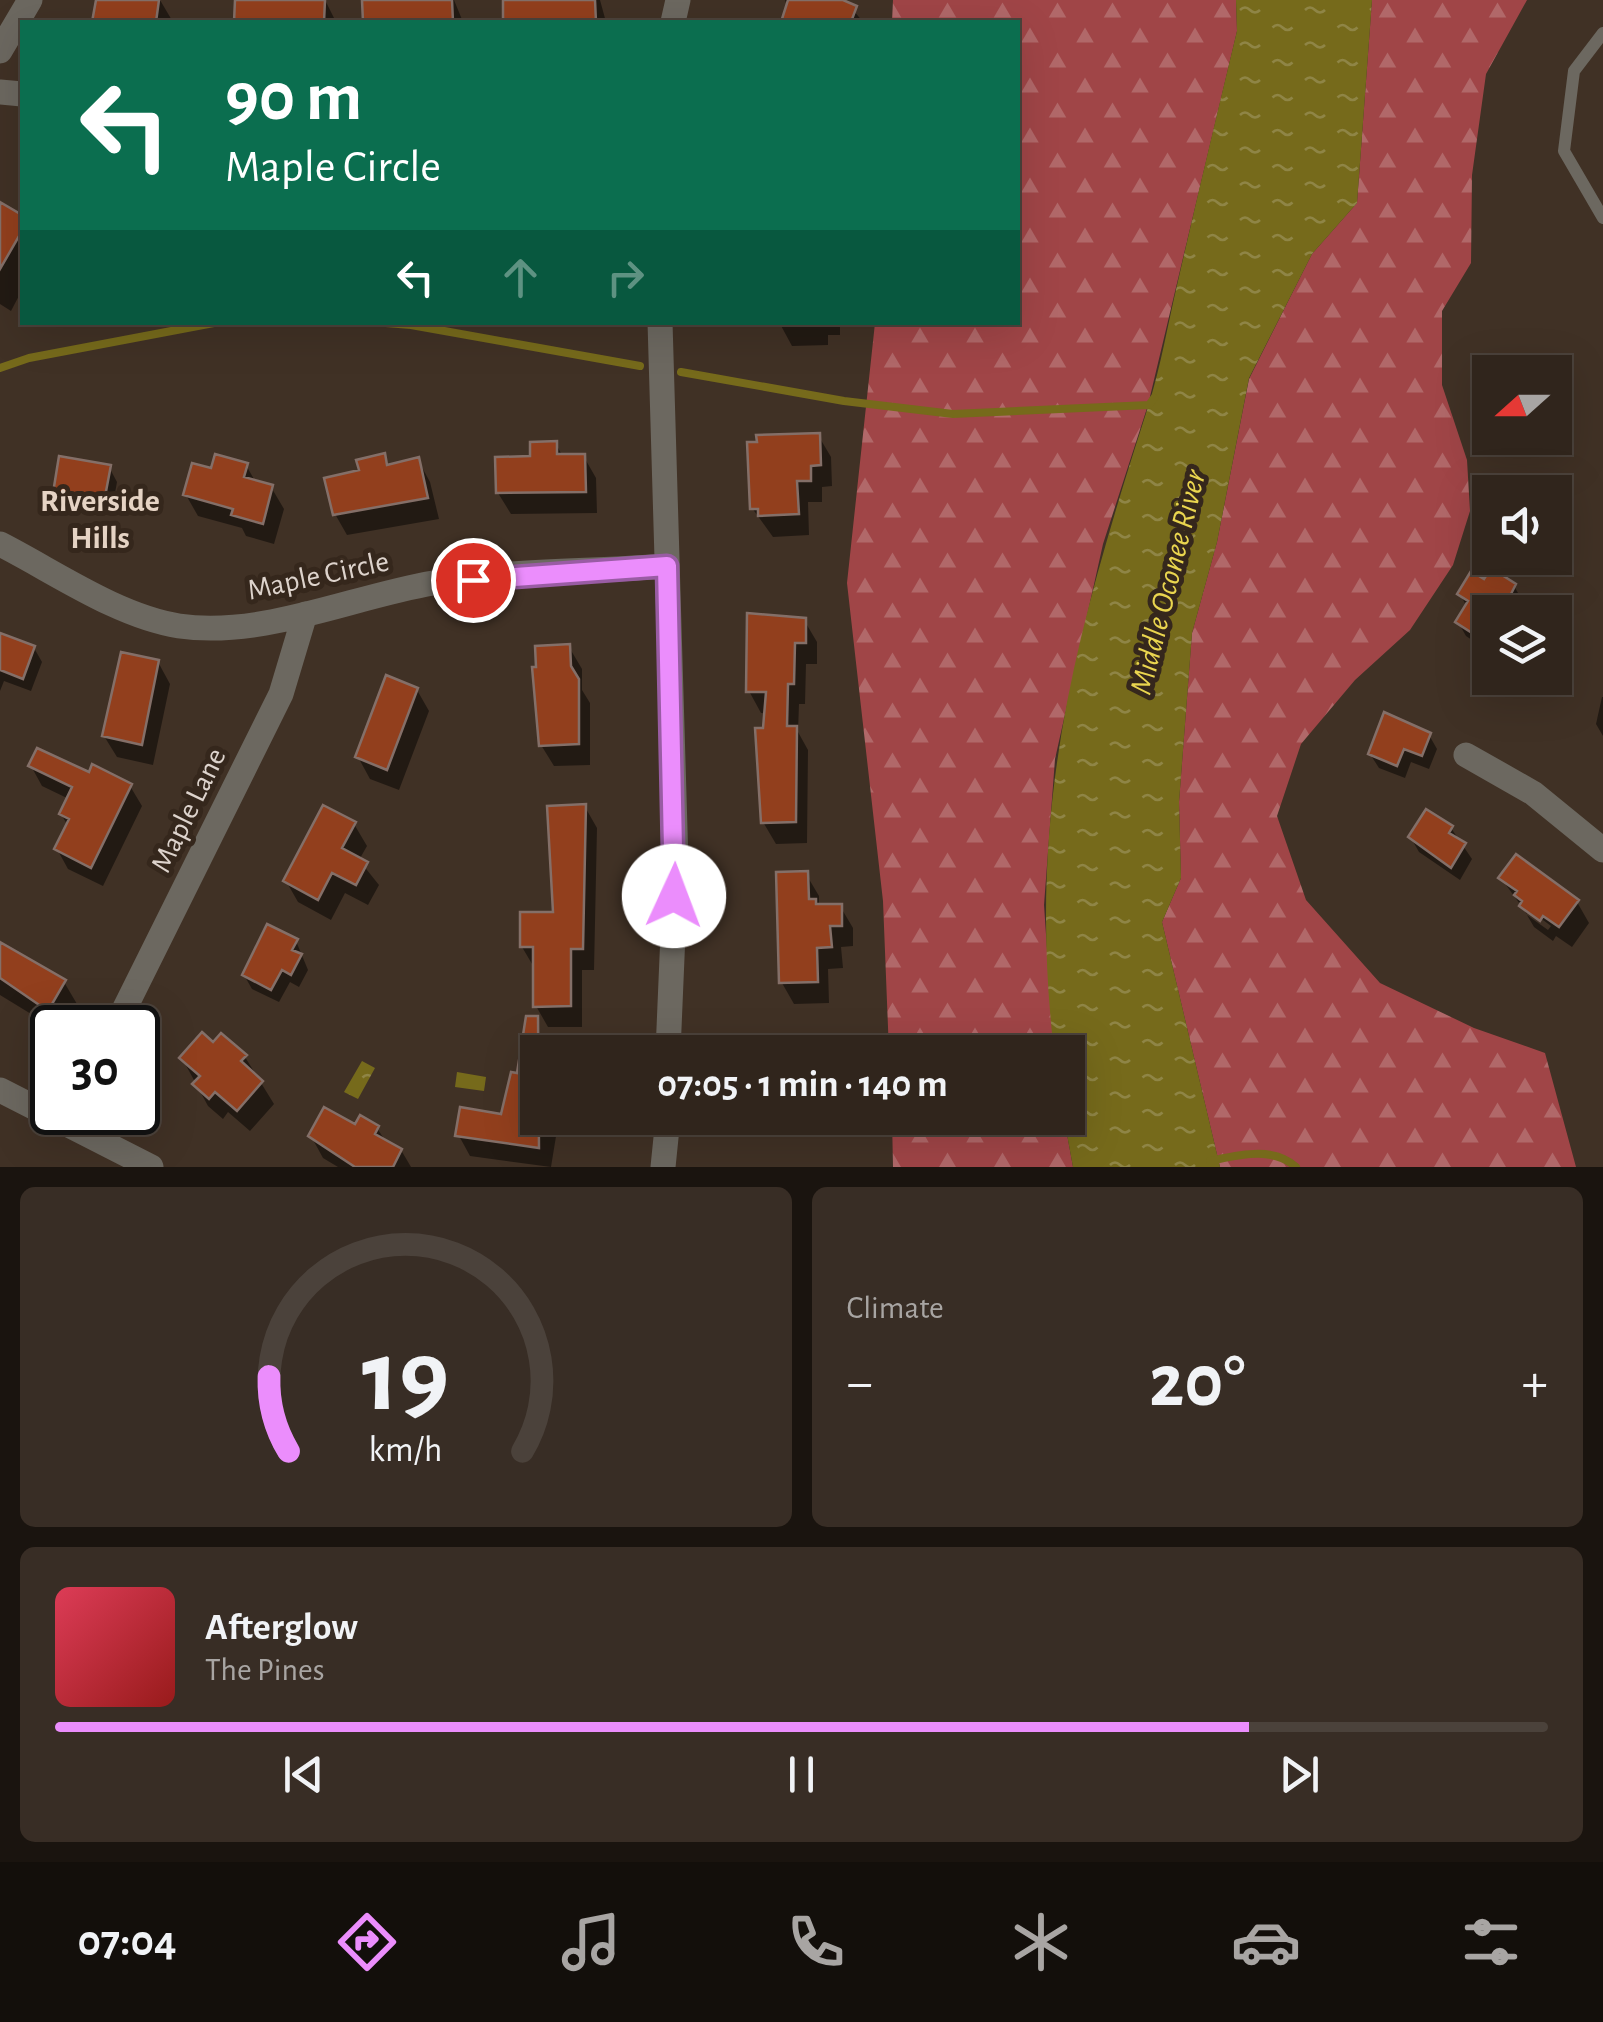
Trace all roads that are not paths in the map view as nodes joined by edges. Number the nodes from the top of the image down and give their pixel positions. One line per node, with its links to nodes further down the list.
1 (30, 0): 3 (street)
2 (1603, 33): 4 (lane)
3 (0, 51)
4 (1603, 218)
5 (660, 325): 7 (street)
6 (0, 544): 8 (street, Maple Circle)
7 (667, 566): 8 (street, Maple Circle); 12 (street)
8 (305, 614): 11 (street, Maple Lane)
9 (1466, 755): 10 (street)
10 (1603, 850)
11 (126, 1005)
12 (669, 1035)
13 (0, 1090): 14 (street)
14 (30, 1102)
15 (99, 1135): 17 (street)
16 (667, 1135): 18 (street)
17 (151, 1167)
18 (664, 1167)

